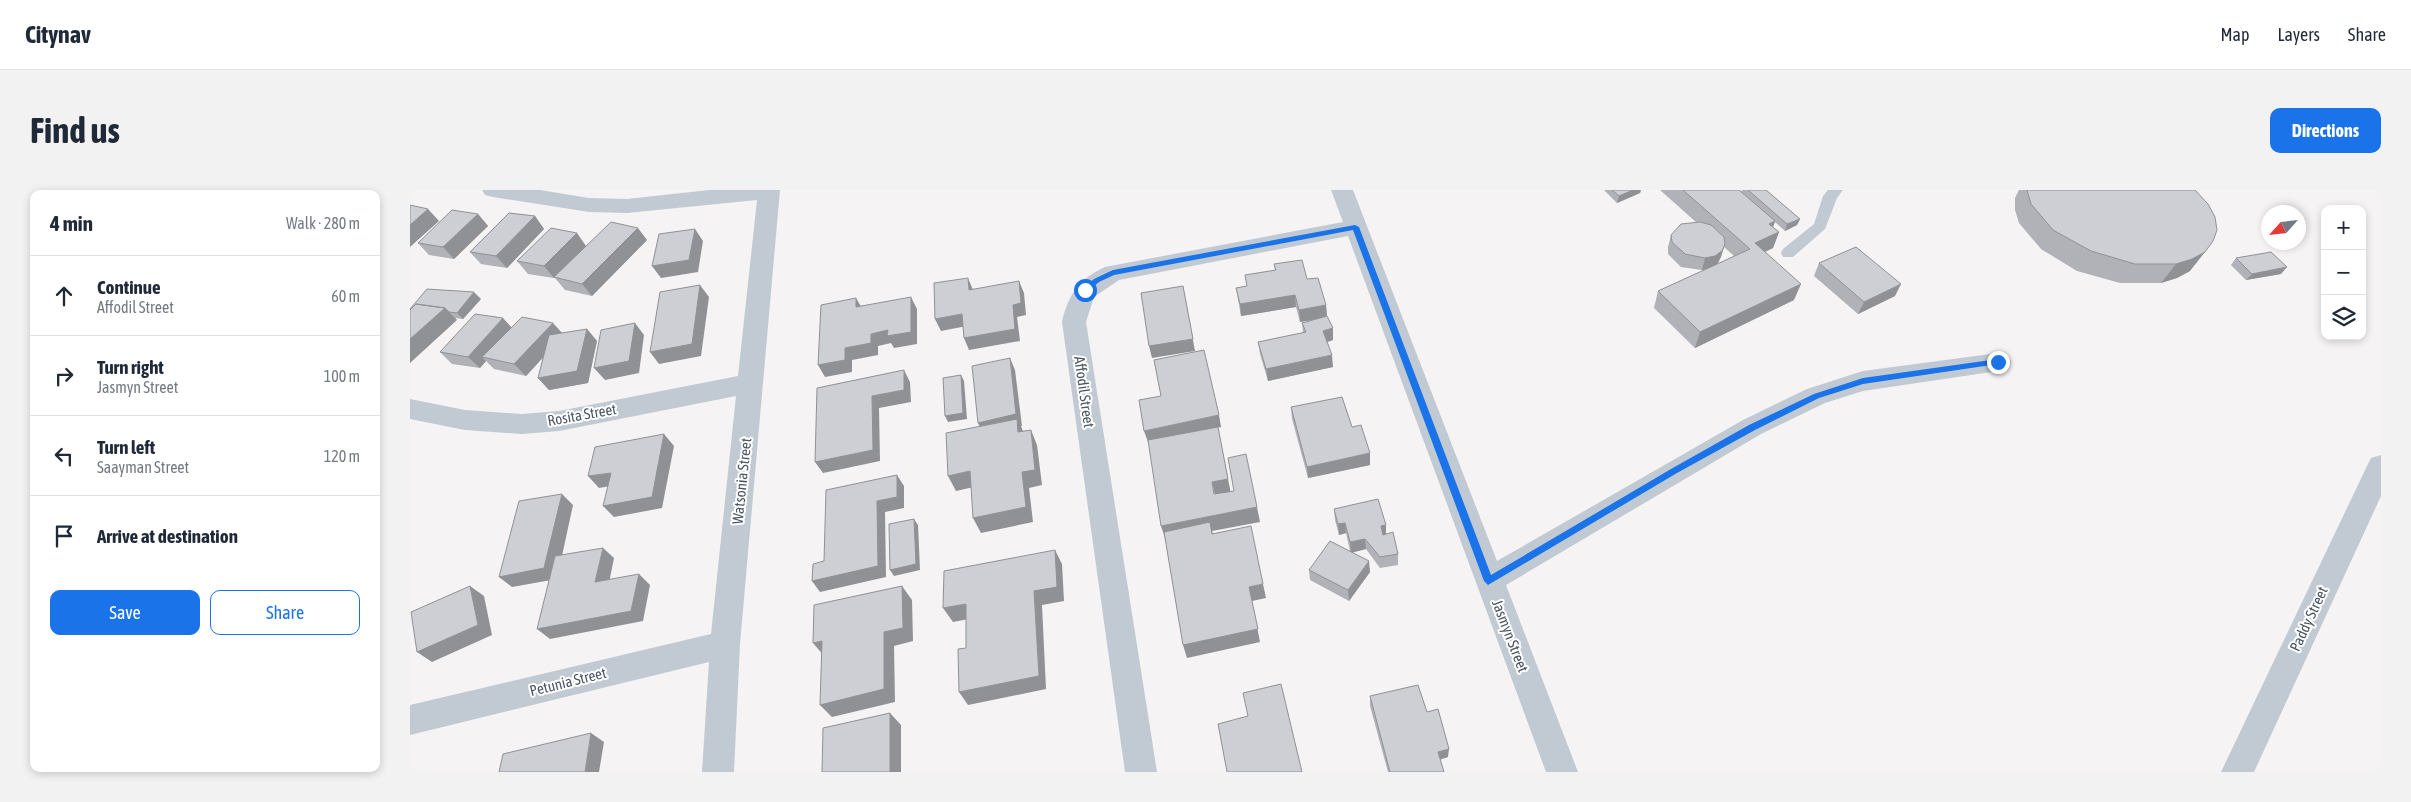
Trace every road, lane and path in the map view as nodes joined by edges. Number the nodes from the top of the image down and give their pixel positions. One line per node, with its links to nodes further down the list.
1 (493, 190): 2 (street)
2 (769, 190): 8 (street, Watsonia Street)
3 (1342, 190): 5 (street, Jasmyn Street)
4 (1836, 190): 6 (lane)
5 (1355, 227): 11 (street, Jasmyn Street); 15 (street, Affodil Street)
6 (1788, 253)
7 (1998, 362): 11 (street)
8 (752, 383): 9 (street, Rosita Street); 12 (street, Watsonia Street)
9 (410, 409)
10 (2381, 466): 17 (street, Paddy Street)
11 (1488, 581): 16 (street, Jasmyn Street)
12 (725, 644): 13 (street, Petunia Street); 14 (street, Watsonia Street)
13 (410, 720)
14 (718, 772)
15 (1141, 772)
16 (1562, 772)
17 (2237, 772)

